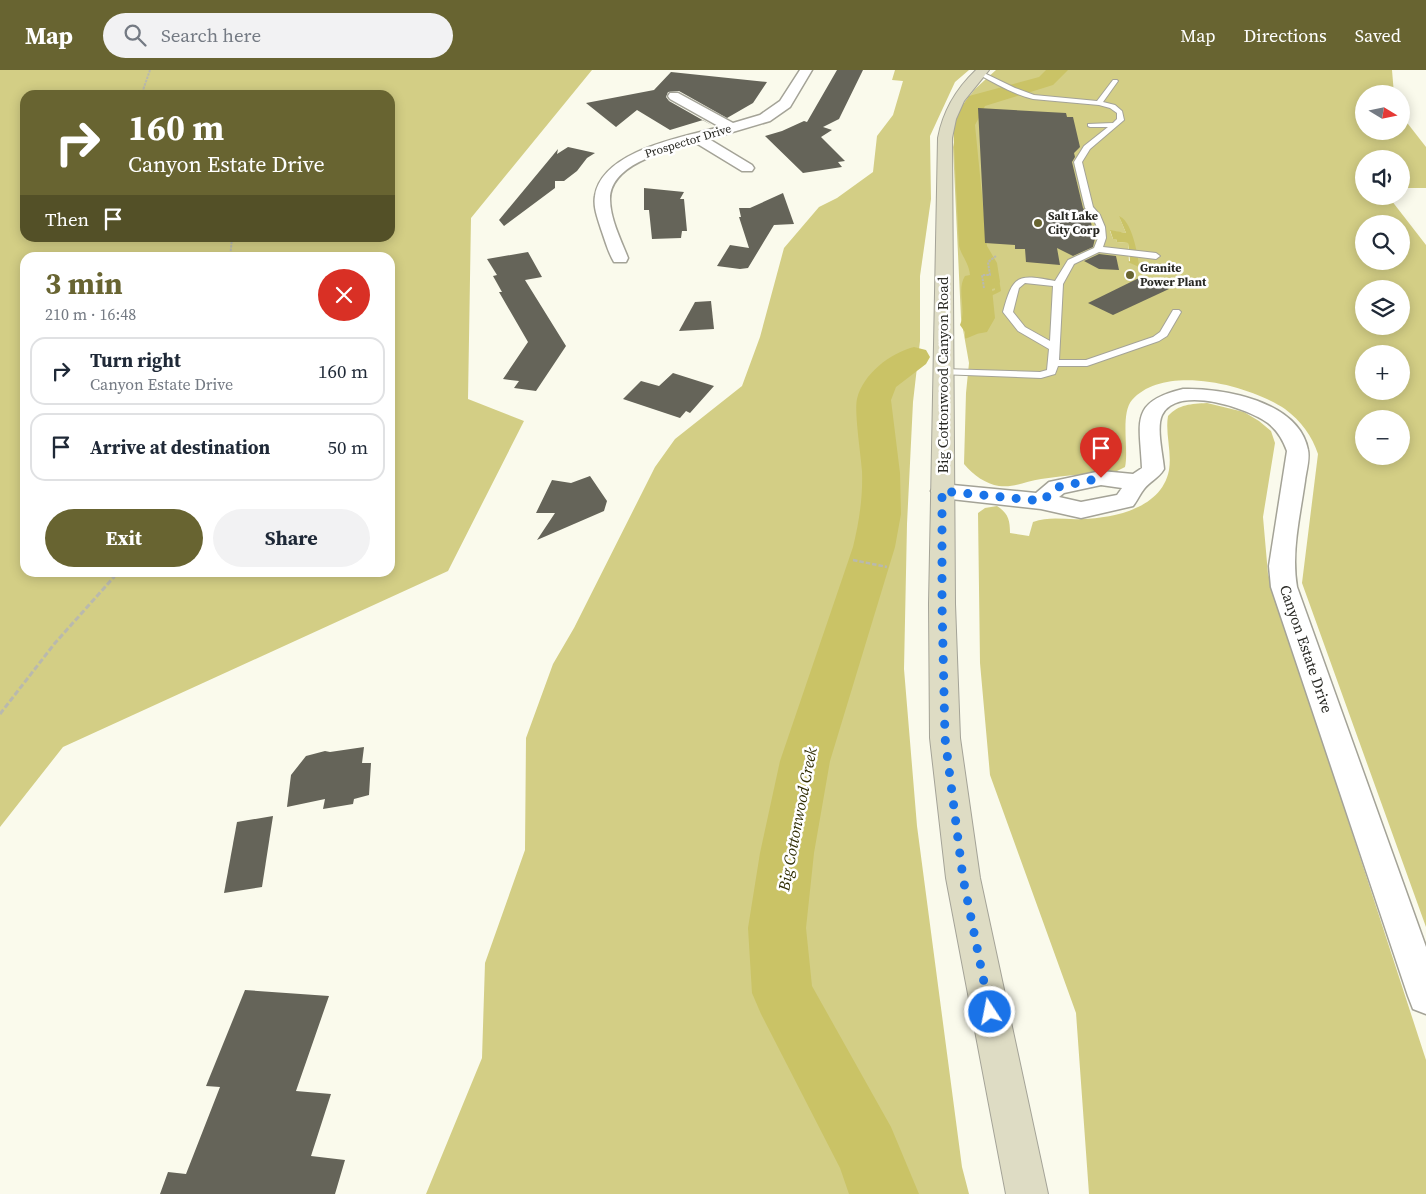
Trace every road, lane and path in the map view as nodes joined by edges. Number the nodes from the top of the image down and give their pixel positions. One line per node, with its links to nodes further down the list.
1 (150, 70): 5 (path)
2 (806, 70): 10 (street, Prospector Drive)
3 (982, 72): 7 (lane); 22 (main road, Big Cottonwood Canyon Road)
4 (1116, 81): 7 (lane)
5 (143, 90)
6 (674, 96): 10 (street)
7 (1099, 103): 9 (lane)
8 (1090, 125): 9 (lane)
9 (1115, 125): 13 (lane)
10 (732, 128): 11 (street, Prospector Drive)
11 (696, 138): 12 (street); 16 (street, Prospector Drive)
12 (747, 168)
13 (1098, 249): 15 (lane); 17 (lane)
14 (996, 256): 18 (path)
15 (1156, 256)
16 (620, 258)
17 (1058, 284): 20 (lane); 20 (lane)
18 (984, 288)
19 (1176, 312): 21 (lane)
20 (1054, 348): 21 (lane)
21 (1053, 363): 22 (lane)
22 (944, 372): 23 (main road, Big Cottonwood Canyon Road)
23 (942, 491): 28 (street, Canyon Estate Drive); 29 (main road, Big Cottonwood Canyon Road)
24 (853, 560): 25 (path)
25 (887, 567)
26 (114, 577): 27 (path)
27 (0, 714)
28 (1426, 996)
29 (1027, 1194)

